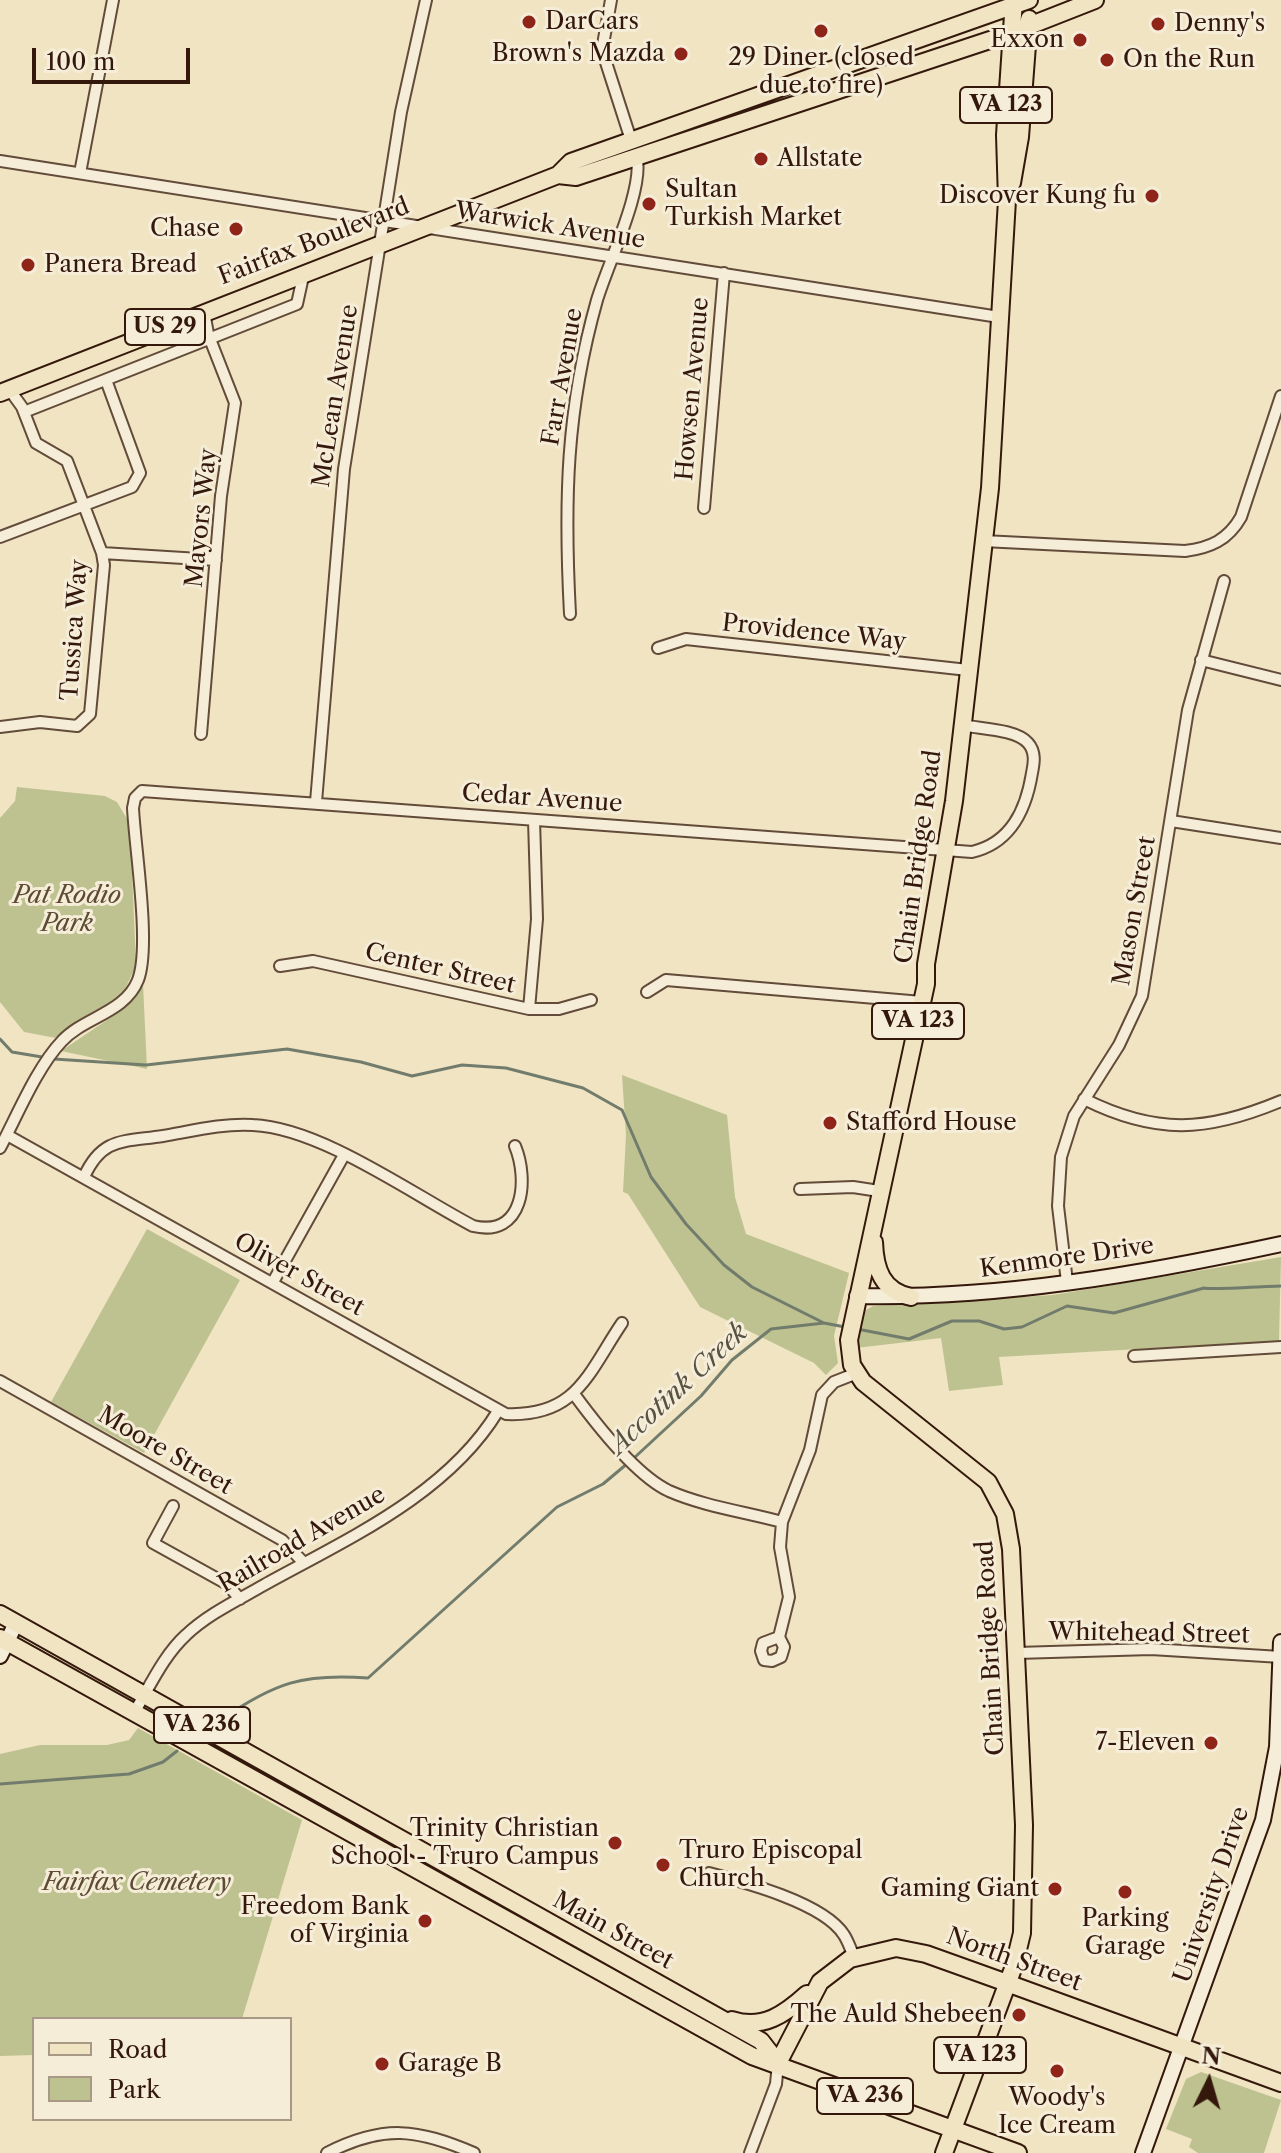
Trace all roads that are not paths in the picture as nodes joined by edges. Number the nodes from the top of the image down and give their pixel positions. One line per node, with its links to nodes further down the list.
1 (113, 0): 10 (street)
2 (426, 0): 12 (street, McLean Avenue)
3 (611, 0): 8 (street, Farr Avenue)
4 (1095, 0): 6 (main road, Fairfax Boulevard / US 29)
5 (1022, 1): 6 (main road, Chain Bridge Road / VA 123); 7 (main road, Chain Bridge Road / VA 123); 8 (main road, Fairfax Boulevard / US 29)
6 (1029, 26): 7 (main road, Fairfax Boulevard / US 29); 11 (main road, Chain Bridge Road / VA 123)
7 (1011, 33): 8 (main road, Fairfax Boulevard / US 29); 11 (main road, Chain Bridge Road / VA 123)
8 (633, 148): 13 (main road, Fairfax Boulevard / US 29); 15 (street, Farr Avenue)
9 (0, 161): 10 (street, Warwick Avenue)
10 (80, 173): 12 (street, Warwick Avenue)
11 (1007, 200): 19 (main road, Chain Bridge Road / VA 123)
12 (383, 220): 13 (street, Warwick Avenue); 14 (street, McLean Avenue)
13 (419, 227): 14 (main road, Fairfax Boulevard / US 29); 15 (street, Warwick Avenue)
14 (380, 242): 16 (main road, Fairfax Boulevard / US 29); 41 (street, McLean Avenue)
15 (610, 256): 17 (street, Warwick Avenue); 33 (street, Farr Avenue)
16 (304, 272): 18 (main road, Fairfax Boulevard / US 29); 20 (street)
17 (724, 273): 19 (street, Warwick Avenue); 27 (street, Howsen Avenue)
18 (204, 312): 20 (street, Mayors Way); 22 (main road, Fairfax Boulevard / US 29)
19 (999, 317): 29 (main road, Chain Bridge Road / VA 123)
20 (210, 339): 21 (street); 31 (street, Mayors Way)
21 (106, 380): 24 (street); 26 (street)
22 (4, 391): 24 (street, Tussica Way)
23 (1281, 396): 25 (street)
24 (24, 412): 26 (street, Tussica Way)
25 (1278, 418): 29 (street)
26 (83, 505): 28 (street); 30 (street, Tussica Way)
27 (704, 508)
28 (0, 537)
29 (983, 541): 36 (main road, Chain Bridge Road / VA 123)
30 (102, 553): 31 (street); 39 (street, Tussica Way)
31 (216, 560): 40 (street, Mayors Way)
32 (1224, 581): 35 (street, Mason Street)
33 (570, 614)
34 (658, 648): 36 (street, Providence Way)
35 (1201, 660): 37 (street); 43 (street, Mason Street)
36 (968, 670): 38 (main road, Chain Bridge Road / VA 123)
37 (1281, 680)
38 (962, 725): 45 (main road, Chain Bridge Road / VA 123); 45 (street, Cedar Avenue)
39 (0, 727)
40 (201, 734)
41 (316, 802): 42 (street, Cedar Avenue); 53 (street, Cedar Avenue)
42 (534, 820): 45 (street, Cedar Avenue); 50 (street)
43 (1171, 821): 44 (street); 51 (street, Mason Street)
44 (1281, 838)
45 (946, 850): 49 (main road, Chain Bridge Road / VA 123)
46 (280, 966): 50 (street, Center Street)
47 (647, 992): 49 (street)
48 (591, 1000): 50 (street, Center Street)
49 (922, 1002): 59 (main road, Chain Bridge Road / VA 123)
50 (529, 1009)
51 (1084, 1099): 52 (street); 63 (street, Mason Street)
52 (1281, 1101)
53 (7, 1135): 55 (street); 57 (street, Oliver Street)
54 (515, 1146): 56 (street)
55 (0, 1148)
56 (344, 1155): 57 (street); 62 (street)
57 (84, 1177): 62 (street, Oliver Street)
58 (800, 1189): 59 (street)
59 (879, 1191): 60 (main road, Chain Bridge Road / VA 123)
60 (873, 1217): 64 (main road); 65 (main road, Chain Bridge Road / VA 123)
61 (1281, 1244): 63 (street, Kenmore Drive)
62 (273, 1282): 72 (street, Oliver Street)
63 (1067, 1282): 64 (street, Kenmore Drive)
64 (911, 1297): 65 (street, Kenmore Drive)
65 (855, 1303): 69 (main road, Chain Bridge Road / VA 123)
66 (622, 1323): 71 (street)
67 (1281, 1347): 68 (street)
68 (1134, 1356)
69 (857, 1373): 74 (street); 82 (main road, Chain Bridge Road / VA 123)
70 (0, 1381): 75 (street, Moore Street)
71 (574, 1394): 72 (street, Oliver Street); 74 (street)
72 (498, 1411): 75 (street, Railroad Avenue)
73 (173, 1506): 76 (street)
74 (782, 1522): 79 (street)
75 (304, 1563): 76 (street, Railroad Avenue)
76 (240, 1599): 84 (street, Railroad Avenue)
77 (0, 1614): 78 (main road, Main Street / VA 236)
78 (16, 1623): 81 (street); 84 (main road, Main Street / VA 236)
79 (779, 1637)
80 (1281, 1642): 83 (street, University Drive)
81 (2, 1645): 85 (main road, Main Street / VA 236)
82 (1017, 1653): 83 (street, Whitehead Street); 92 (main road, Chain Bridge Road / VA 123)
83 (1281, 1657): 86 (street, University Drive)
84 (145, 1694): 85 (street, Railroad Avenue); 87 (main road, Main Street / VA 236)
85 (135, 1711): 88 (main road, Main Street / VA 236)
86 (1279, 1747): 94 (street, University Drive)
87 (425, 1852): 88 (main road); 93 (main road, Main Street / VA 236)
88 (415, 1869): 95 (main road, Main Street / VA 236)
89 (709, 1873): 90 (street)
90 (854, 1957): 91 (main road, North Street); 92 (main road, North Street)
91 (820, 1982): 93 (main road); 95 (main road, North Street)
92 (1007, 1983): 94 (main road, North Street); 97 (main road, Chain Bridge Road / VA 123)
93 (709, 2012): 95 (main road, Main Street)
94 (1182, 2046): 96 (main road, North Street); 103 (street, University Drive)
95 (778, 2063): 97 (main road, Main Street / VA 236); 100 (street)
96 (1273, 2080)
97 (953, 2128): 101 (main road, Chain Bridge Road / VA 123); 102 (main road, Main Street / VA 236)
98 (327, 2153): 99 (street)
99 (474, 2153)
100 (750, 2153)
101 (944, 2153)
102 (1018, 2153)
103 (1143, 2153)

